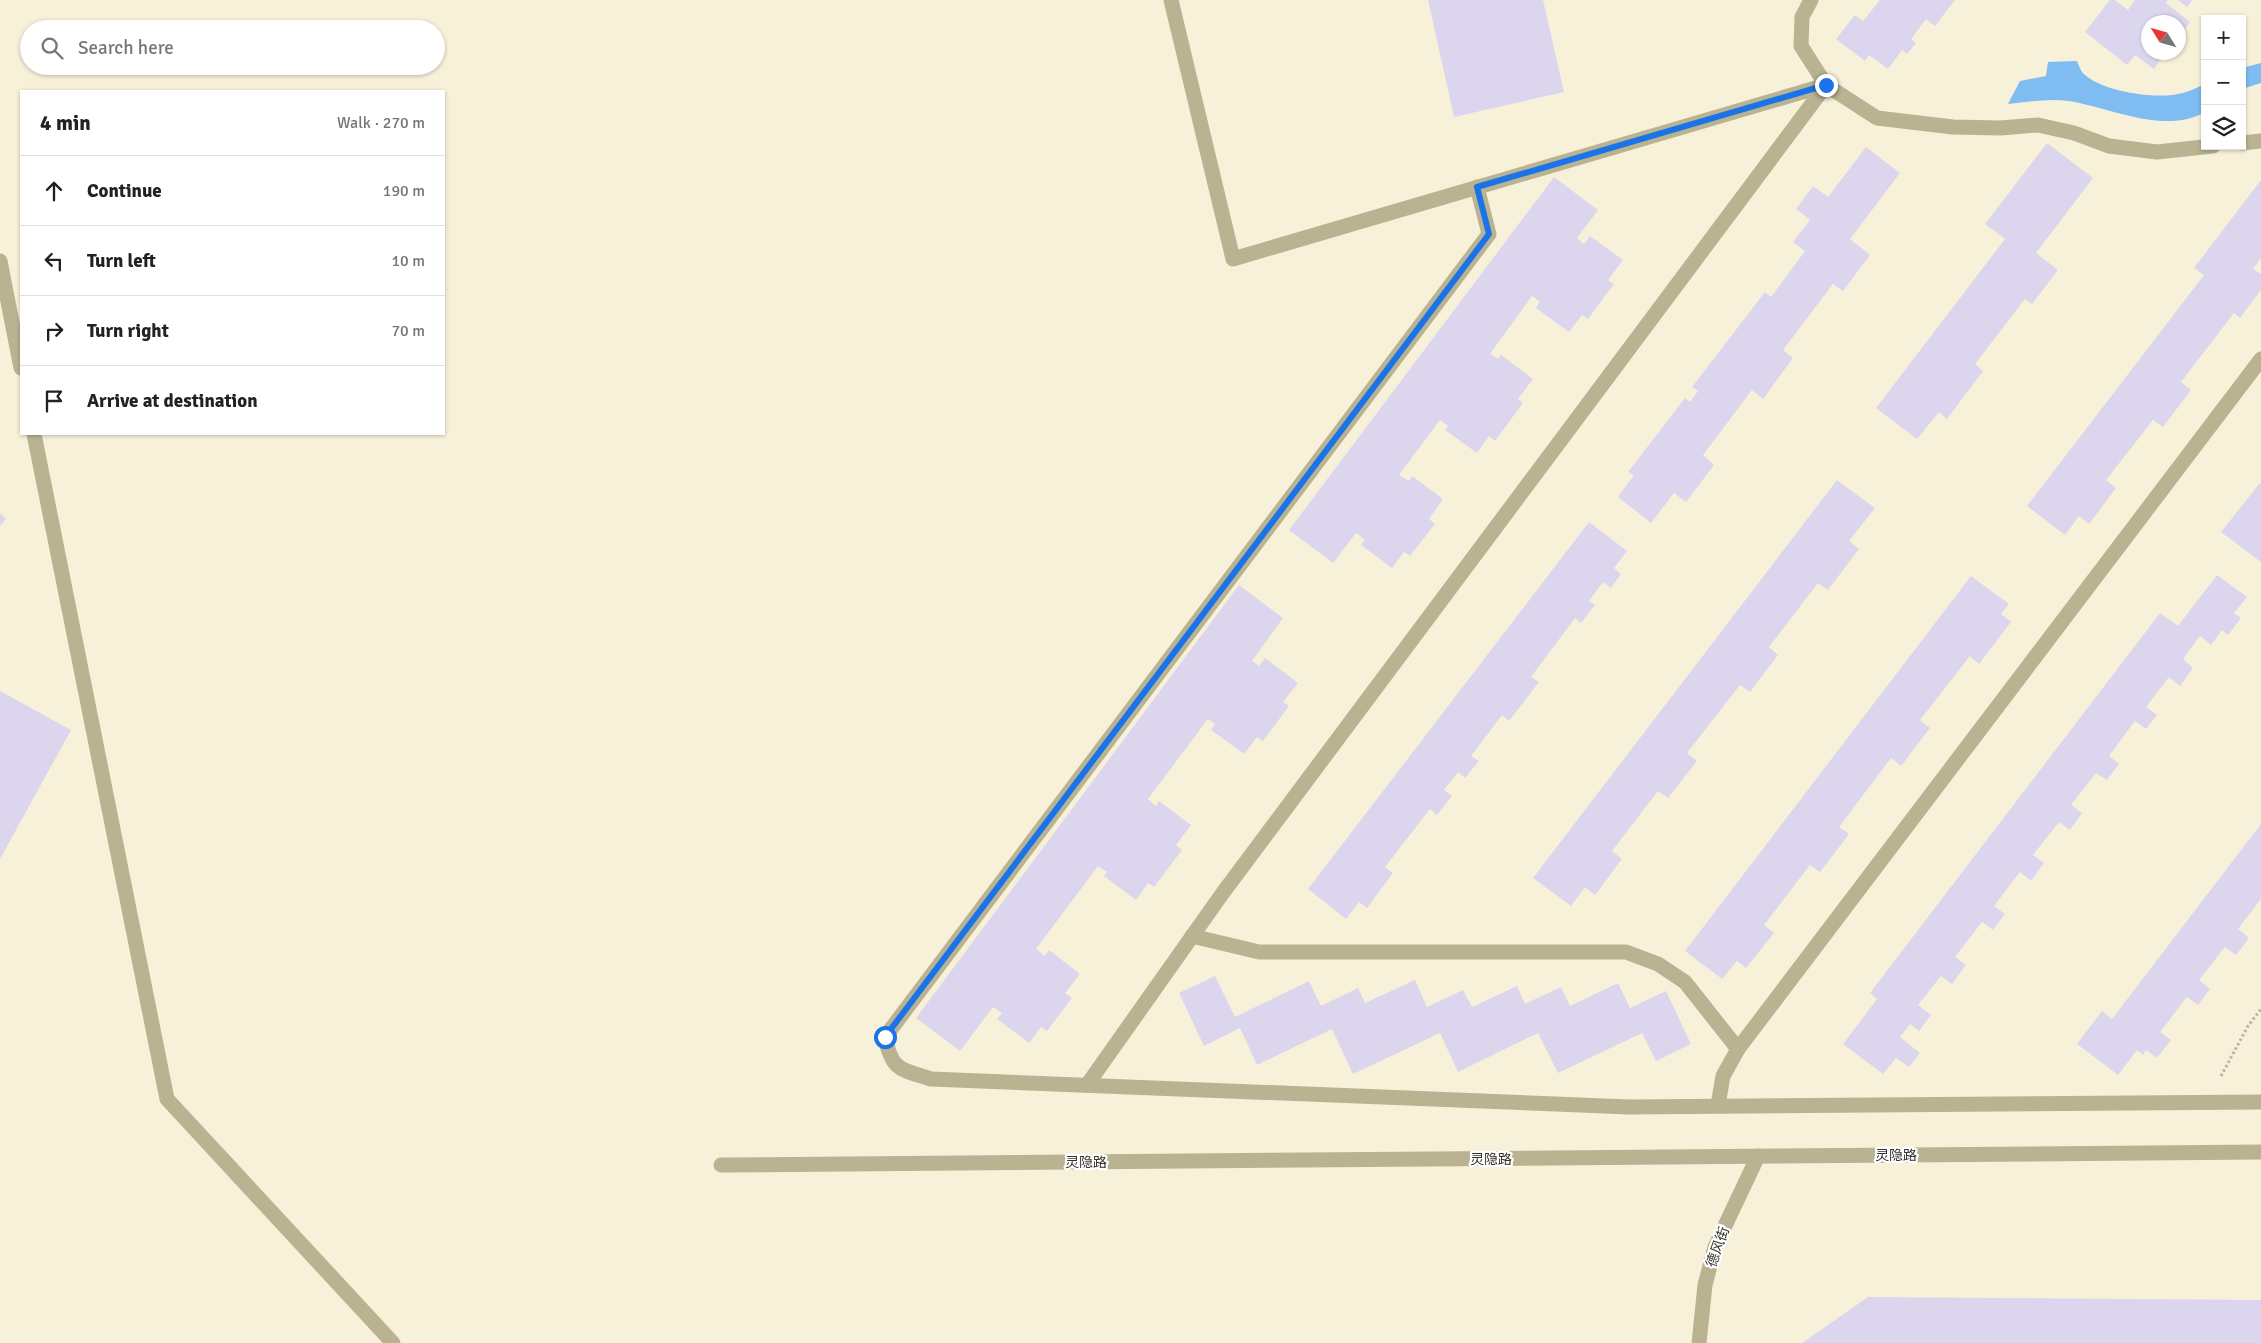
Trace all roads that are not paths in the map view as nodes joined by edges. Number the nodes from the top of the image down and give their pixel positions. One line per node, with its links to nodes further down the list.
1 (1172, 0): 7 (street)
2 (1811, 0): 3 (street)
3 (1826, 85): 6 (street); 7 (street); 12 (street)
4 (2261, 141): 5 (street)
5 (2246, 143)
6 (2201, 147)
7 (1477, 187): 14 (street)
8 (0, 261): 10 (street)
9 (2261, 359): 13 (street)
10 (20, 363)
11 (34, 435): 20 (street)
12 (1192, 936): 13 (street); 14 (street)
13 (1738, 1049): 16 (street)
14 (1087, 1085): 16 (street)
15 (2261, 1102): 16 (street)
16 (1718, 1105)
17 (2261, 1152): 18 (street, 灵隐路)
18 (1758, 1156): 19 (street, 灵隐路); 21 (street, 德风街)
19 (721, 1165)
20 (393, 1343)
21 (1699, 1343)

